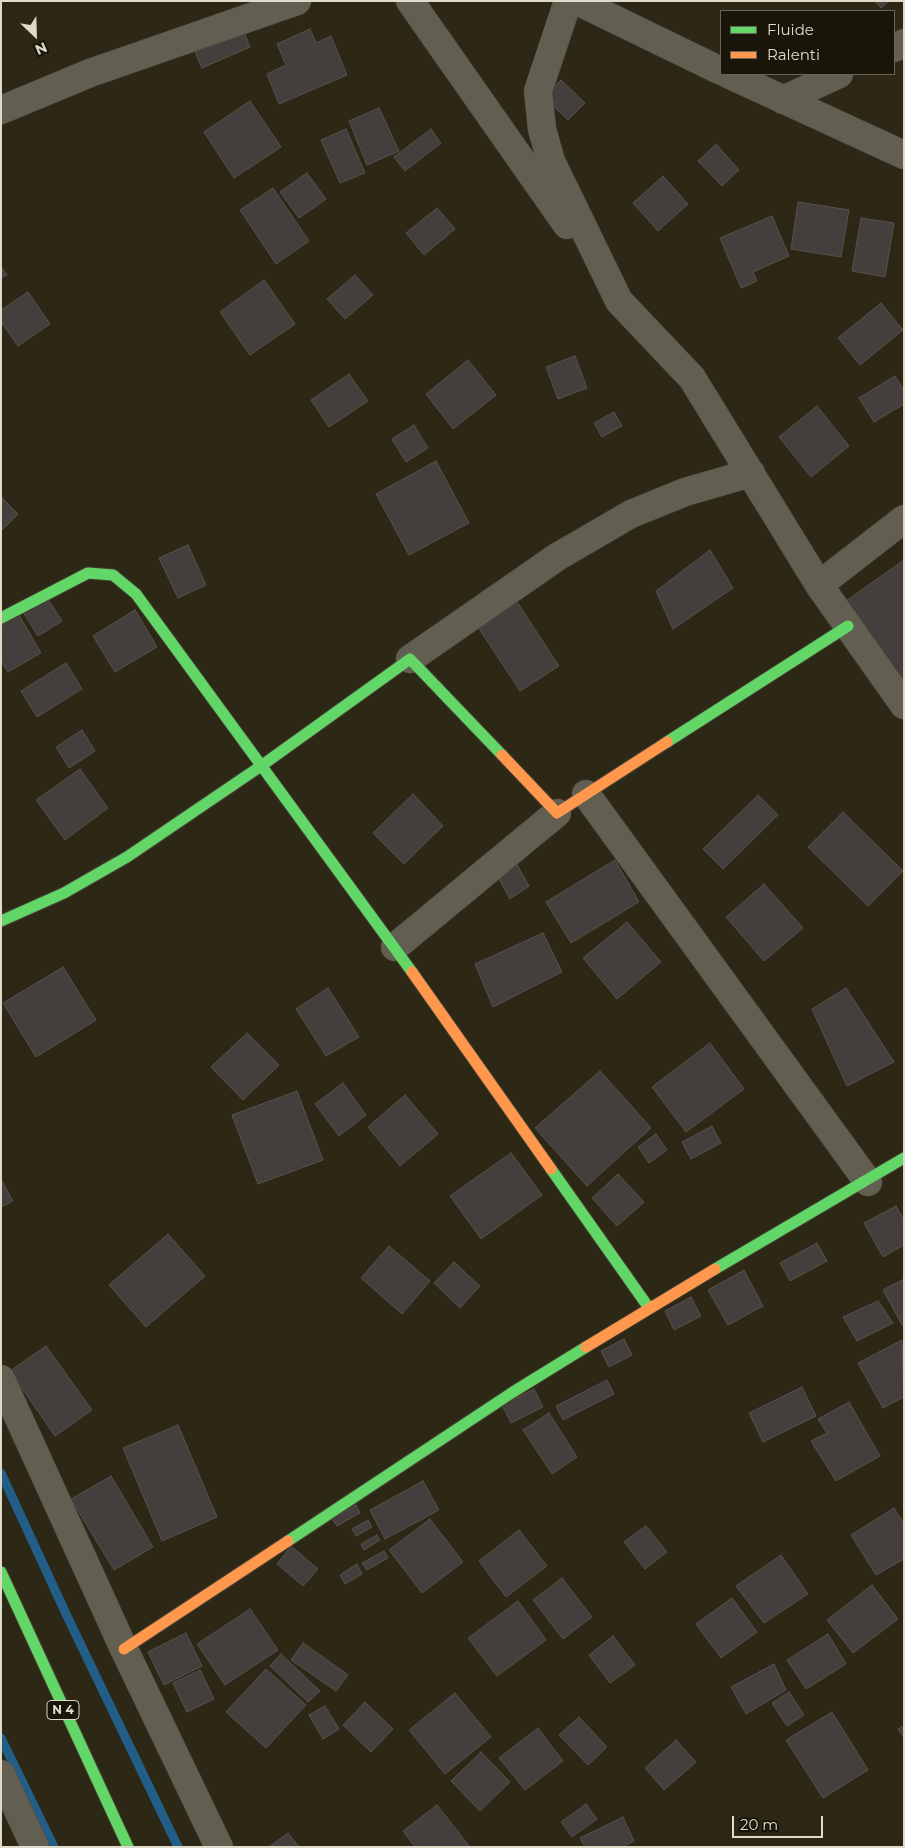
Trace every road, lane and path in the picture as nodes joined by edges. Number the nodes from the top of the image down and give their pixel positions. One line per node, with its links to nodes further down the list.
1 (297, 1): 9 (street)
2 (410, 1): 11 (street)
3 (568, 1): 11 (street)
4 (577, 1): 5 (street)
5 (720, 71)
6 (730, 75): 8 (street)
7 (837, 75): 8 (street)
8 (783, 100): 10 (street)
9 (1, 110)
10 (904, 155)
11 (619, 301): 12 (street)
12 (751, 473): 14 (street); 17 (street)
13 (904, 519): 14 (street)
14 (819, 585): 16 (street)
15 (1, 618): 19 (main road)
16 (848, 626): 18 (street); 20 (main road)
17 (410, 659): 19 (main road); 21 (main road)
18 (904, 705)
19 (261, 766): 22 (main road); 23 (main road)
20 (586, 794): 21 (main road); 25 (street)
21 (557, 813): 23 (street)
22 (1, 921)
23 (395, 947): 26 (main road)
24 (904, 1158): 25 (main road)
25 (868, 1182): 26 (main road)
26 (649, 1308): 29 (main road)
27 (1, 1379): 29 (street)
28 (1, 1572): 32 (main road, N 4)
29 (124, 1649): 33 (street)
30 (1, 1774): 31 (street)
31 (35, 1847)
32 (128, 1847)
33 (219, 1847)

